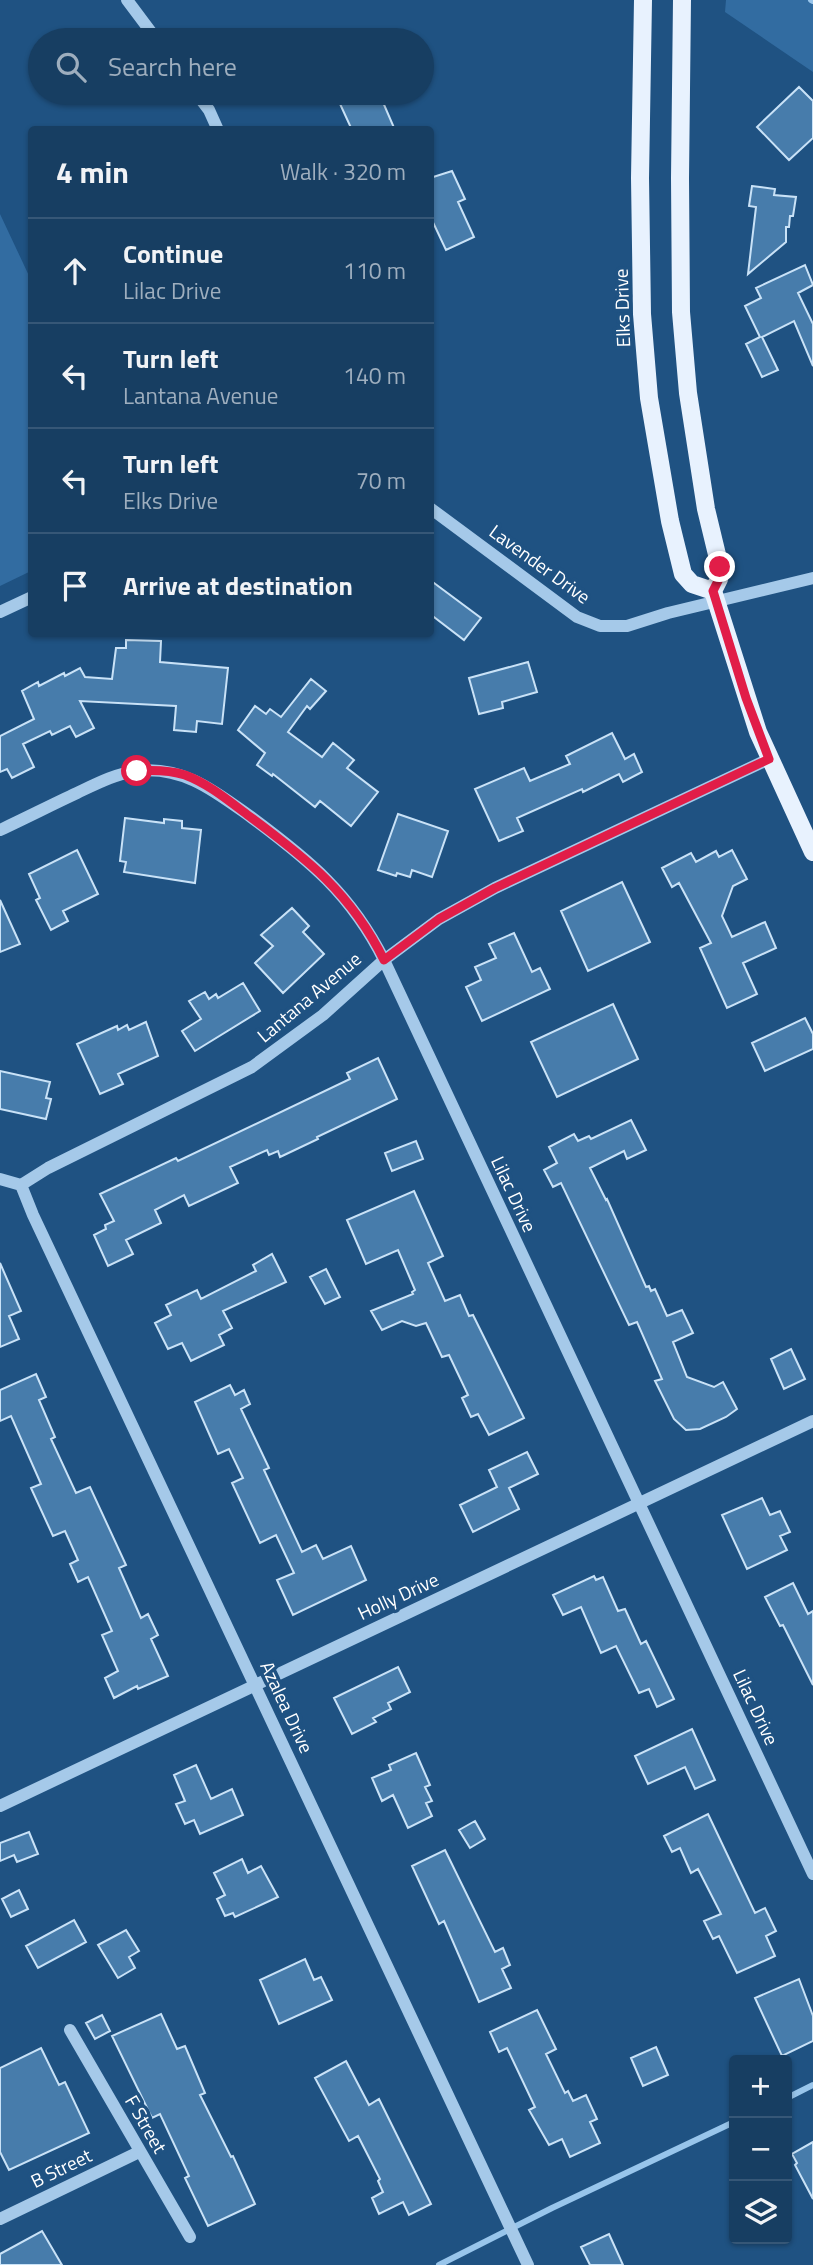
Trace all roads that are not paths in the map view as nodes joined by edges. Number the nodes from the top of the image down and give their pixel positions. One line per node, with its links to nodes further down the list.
1 (127, 0): 4 (street)
2 (643, 0): 9 (main road, Elks Drive)
3 (682, 0): 9 (main road)
4 (148, 28)
5 (205, 105): 6 (street)
6 (216, 126)
7 (434, 511): 9 (street, Lavender Drive)
8 (813, 578): 9 (street, Lavender Drive)
9 (715, 597): 12 (main road)
10 (28, 599): 11 (street)
11 (0, 612)
12 (769, 759): 14 (main road); 15 (street, Lantana Avenue)
13 (0, 830): 15 (street, Lilac Drive)
14 (813, 852)
15 (384, 960): 17 (street, Lantana Avenue); 19 (street, Lilac Drive)
16 (0, 1179): 17 (street)
17 (21, 1185): 20 (street, Azalea Drive)
18 (813, 1421): 19 (street, Holly Drive)
19 (639, 1503): 20 (street, Holly Drive); 22 (street, Lilac Drive)
20 (256, 1685): 21 (street, Holly Drive); 27 (street, Azalea Drive)
21 (0, 1805)
22 (813, 1874)
23 (70, 2030): 24 (street, F Street)
24 (139, 2152): 25 (street, B Street); 26 (street, F Street)
25 (0, 2219)
26 (190, 2236)
27 (528, 2265)

